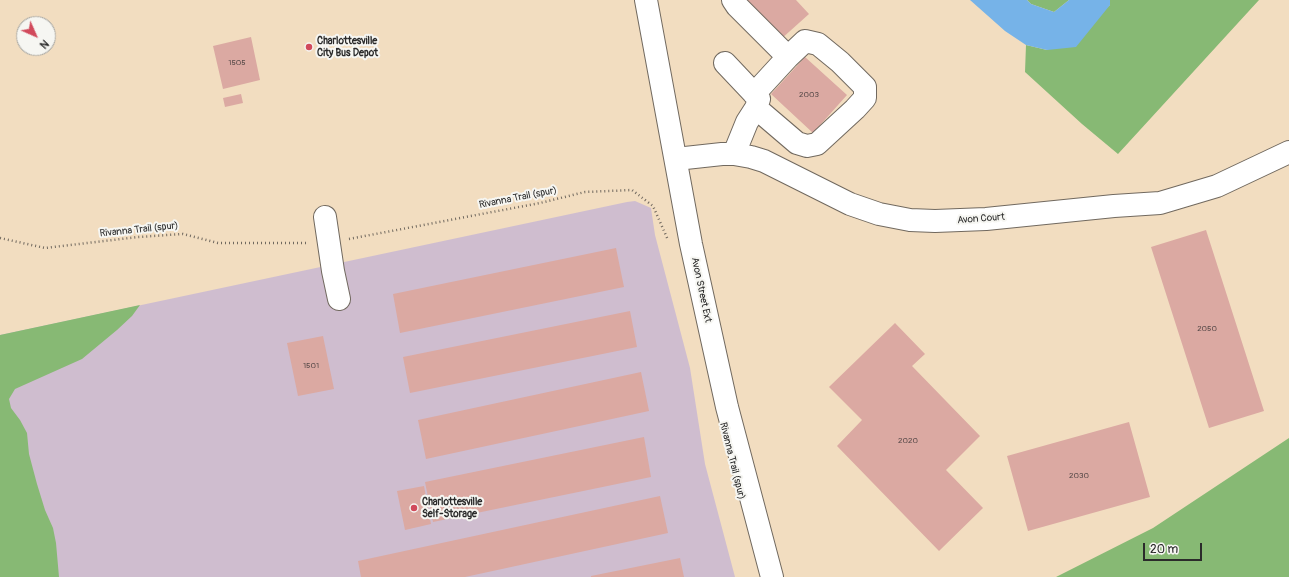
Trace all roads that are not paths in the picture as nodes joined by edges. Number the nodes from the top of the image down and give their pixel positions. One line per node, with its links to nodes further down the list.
1 (646, 0): 8 (street, Avon Street Ext)
2 (733, 0): 3 (street)
3 (788, 57): 5 (street); 5 (street)
4 (725, 63): 5 (street)
5 (755, 101): 7 (street)
6 (1289, 152): 7 (street, Avon Court)
7 (734, 154): 8 (street, Avon Court)
8 (676, 159): 11 (street, Avon Street Ext)
9 (325, 217): 10 (street)
10 (339, 299)
11 (772, 577)

